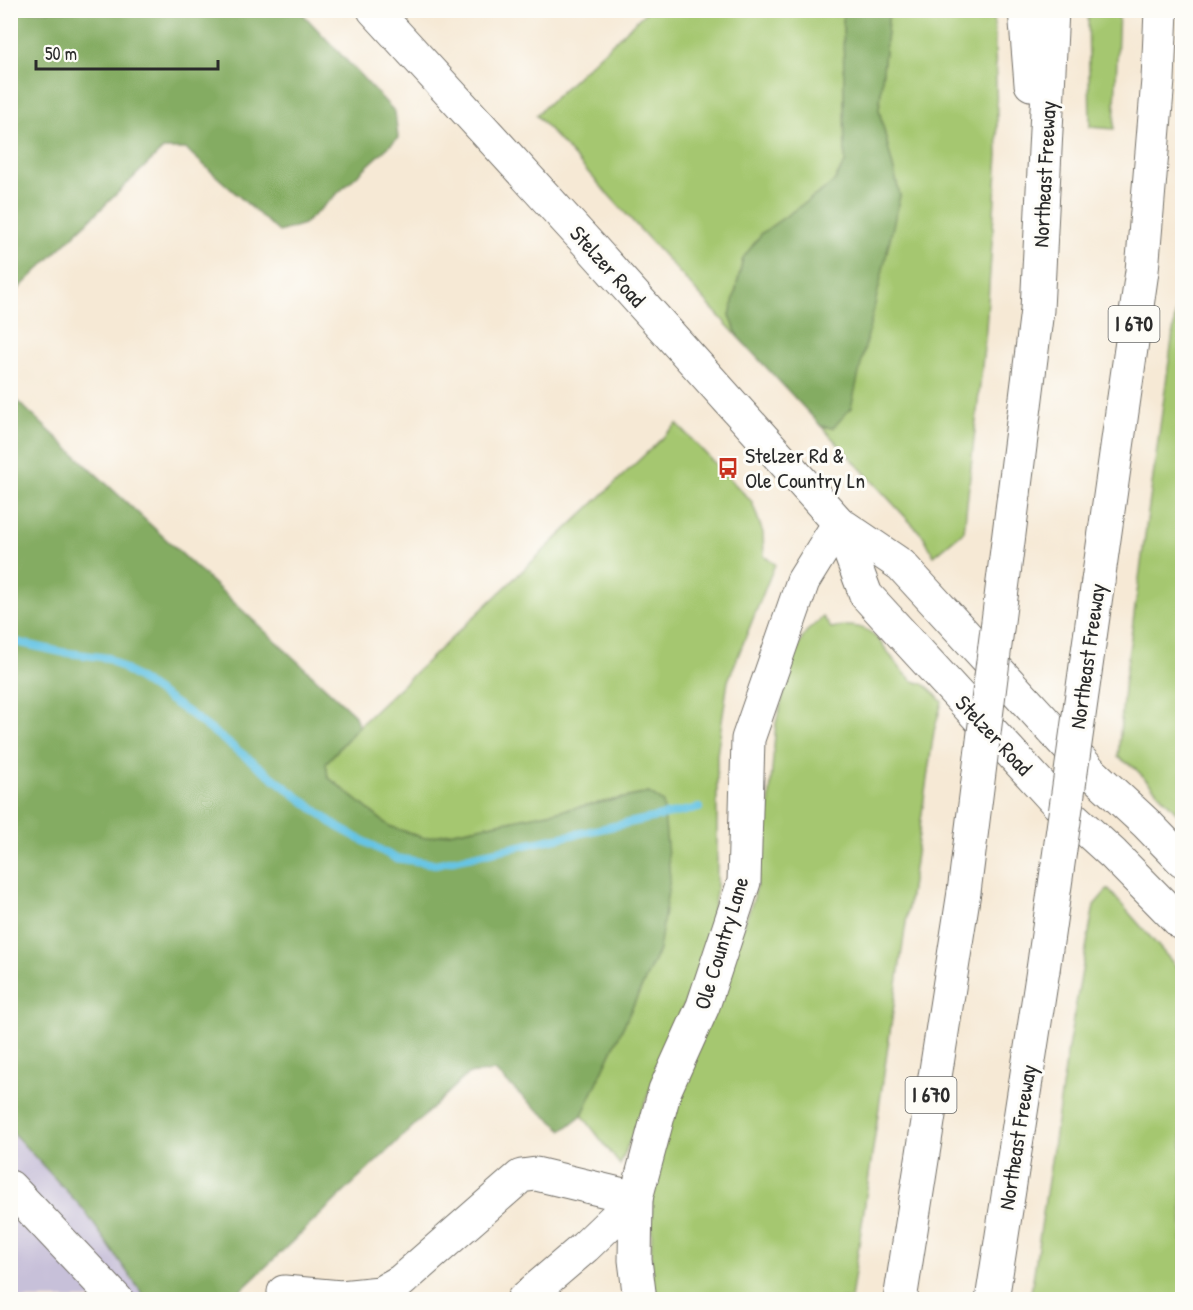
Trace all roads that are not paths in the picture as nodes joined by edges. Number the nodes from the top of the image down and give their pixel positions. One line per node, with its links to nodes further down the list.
1 (374, 10): 6 (main road, Stelzer Road)
2 (1025, 10): 5 (main road)
3 (1052, 10): 5 (main road, Northeast Freeway / I 670)
4 (1161, 10): 16 (main road, Northeast Freeway / I 670, bridge)
5 (1041, 233): 15 (main road, Northeast Freeway / I 670, bridge)
6 (839, 523): 7 (main road, Stelzer Road); 8 (main road, Stelzer Road); 10 (main road, Ole Country Lane)
7 (1182, 860)
8 (1182, 924)
9 (10, 1187): 12 (main road)
10 (636, 1198): 11 (main road); 13 (main road); 14 (main road, Ole Country Lane)
11 (284, 1292)
12 (117, 1299)
13 (523, 1299)
14 (640, 1299)
15 (900, 1299)
16 (992, 1299)

